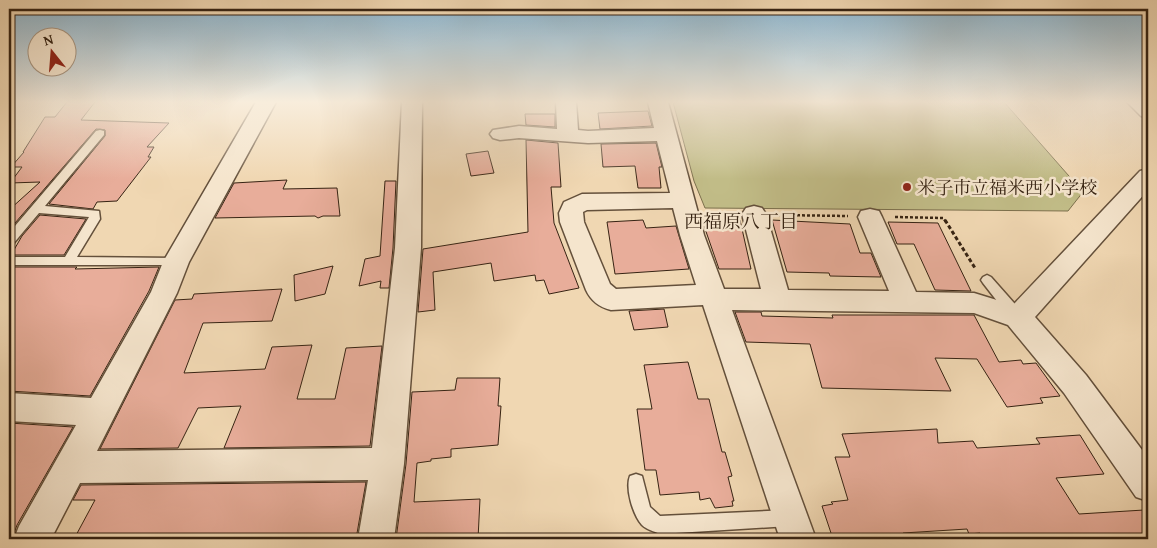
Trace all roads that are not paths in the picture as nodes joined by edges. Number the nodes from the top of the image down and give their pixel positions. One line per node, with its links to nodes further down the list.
1 (252, 128): 17 (street)
2 (411, 128): 25 (street)
3 (568, 128): 8 (street)
4 (664, 128): 7 (street)
5 (100, 133): 11 (lane)
6 (500, 134): 8 (street)
7 (666, 134): 8 (street); 10 (street)
8 (568, 135)
9 (1148, 176): 22 (street)
10 (683, 200): 19 (street); 19 (street)
11 (36, 209): 14 (lane); 16 (lane)
12 (754, 214): 20 (street)
13 (870, 217): 21 (street)
14 (9, 241)
15 (9, 261): 16 (lane)
16 (69, 262): 17 (lane)
17 (176, 262): 24 (street)
18 (987, 280): 22 (lane)
19 (713, 297): 20 (street); 29 (street)
20 (777, 300): 21 (street)
21 (907, 302): 22 (street)
22 (1018, 317): 28 (street)
23 (9, 407): 24 (street)
24 (100, 413): 26 (street)
25 (387, 464): 26 (street); 31 (street)
26 (70, 467): 30 (street)
27 (636, 482): 29 (lane)
28 (1148, 485)
29 (794, 528)
30 (32, 539)
31 (376, 539)

